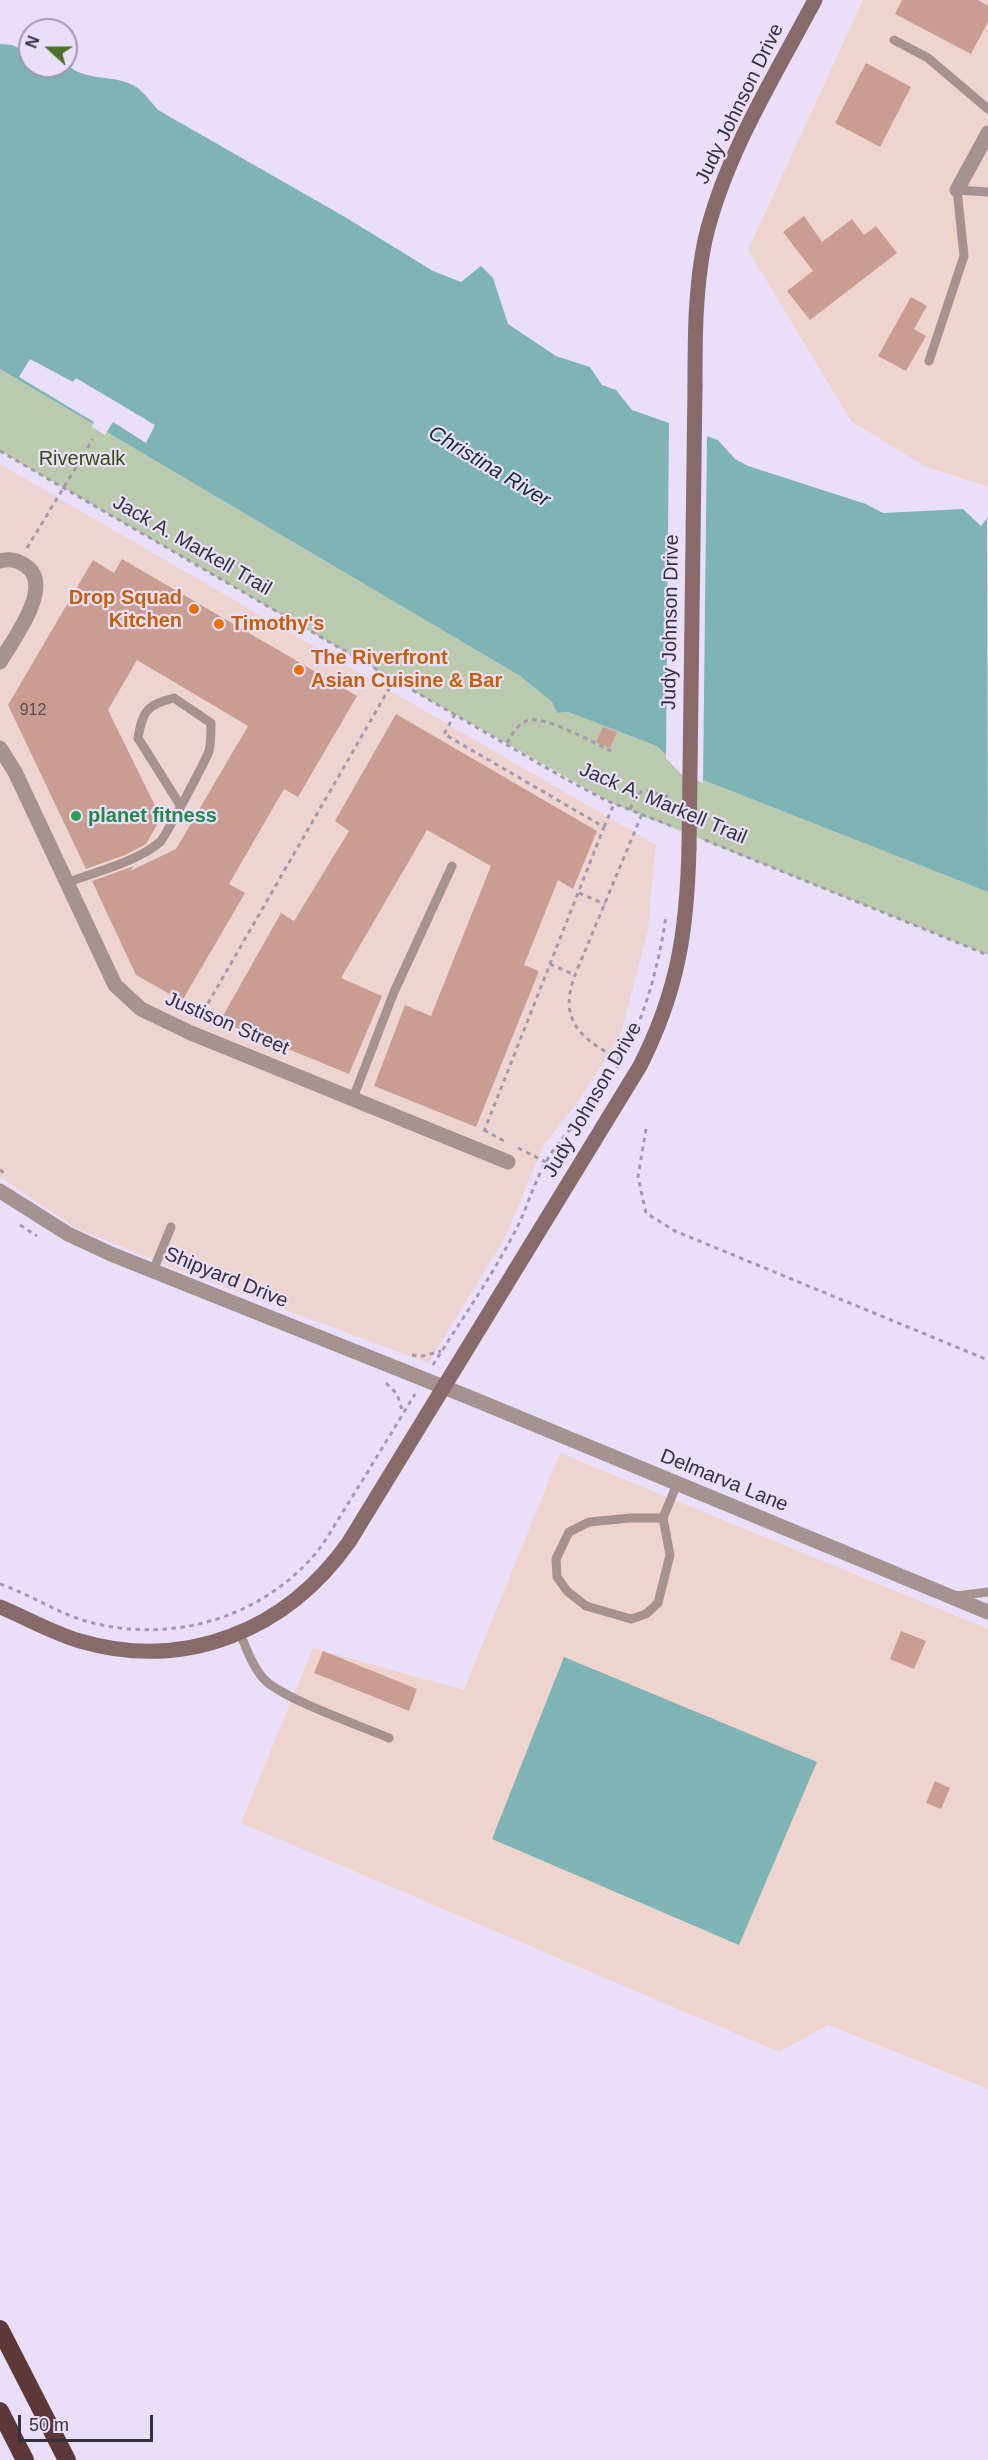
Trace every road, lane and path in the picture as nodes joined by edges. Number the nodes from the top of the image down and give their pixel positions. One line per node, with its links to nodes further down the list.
1 (812, 1): 45 (street, Judy Johnson Drive, bridge)
2 (894, 40): 3 (lane)
3 (988, 109)
4 (988, 133): 5 (street)
5 (957, 190): 6 (lane); 7 (lane)
6 (988, 192)
7 (929, 361)
8 (93, 440): 10 (path)
9 (0, 451): 10 (path, Jack A. Markell Trail)
10 (64, 489): 12 (path); 14 (path, Jack A. Markell Trail)
11 (0, 561): 12 (street)
12 (19, 561): 13 (street)
13 (0, 662)
14 (394, 680): 15 (path, Jack A. Markell Trail); 35 (path)
15 (456, 714): 16 (path, Jack A. Markell Trail); 24 (path)
16 (507, 743): 18 (path); 20 (path, Jack A. Markell Trail)
17 (0, 748): 28 (street, Justison Street)
18 (611, 751)
19 (671, 798): 22 (path)
20 (614, 804): 22 (path, Jack A. Markell Trail); 24 (path)
21 (180, 806): 21 (lane); 28 (lane)
22 (630, 809): 23 (path, Jack A. Markell Trail)
23 (642, 814): 25 (path, Jack A. Markell Trail); 30 (path)
24 (604, 827): 29 (path)
25 (683, 831)
26 (703, 839): 32 (path, Jack A. Markell Trail)
27 (452, 867): 37 (lane)
28 (66, 883): 35 (street, Justison Street)
29 (578, 893): 30 (path); 33 (path)
30 (605, 904): 34 (path)
31 (667, 912): 36 (path)
32 (988, 955)
33 (550, 964): 34 (path); 39 (path)
34 (575, 975): 36 (path)
35 (191, 1033): 37 (street, Justison Street)
36 (621, 1060): 42 (path)
37 (353, 1098): 40 (street, Justison Street)
38 (646, 1129): 51 (path)
39 (484, 1130): 40 (path); 42 (path)
40 (478, 1150): 41 (street, Justison Street)
41 (508, 1162)
42 (546, 1162): 45 (path); 49 (path)
43 (0, 1170): 44 (path)
44 (9, 1176)
45 (574, 1176): 53 (street, Judy Johnson Drive)
46 (0, 1191): 48 (street, Shipyard Drive)
47 (171, 1227): 48 (lane)
48 (153, 1271): 52 (street, Shipyard Drive)
49 (442, 1351): 50 (path); 52 (path)
50 (409, 1355)
51 (988, 1360)
52 (424, 1380): 53 (street, Shipyard Drive); 56 (path)
53 (444, 1388): 54 (street, Delmarva Lane); 61 (street, Judy Johnson Drive)
54 (677, 1484): 55 (lane); 58 (street, Delmarva Lane)
55 (663, 1518): 55 (lane)
56 (0, 1584)
57 (988, 1592): 58 (lane)
58 (951, 1597): 60 (street, Delmarva Lane)
59 (0, 1607): 61 (street, Judy Johnson Drive)
60 (988, 1612)
61 (240, 1633): 62 (lane)
62 (389, 1738)
63 (0, 2329): 66 (highway)
64 (0, 2411): 65 (highway)
65 (26, 2460)
66 (67, 2460)

